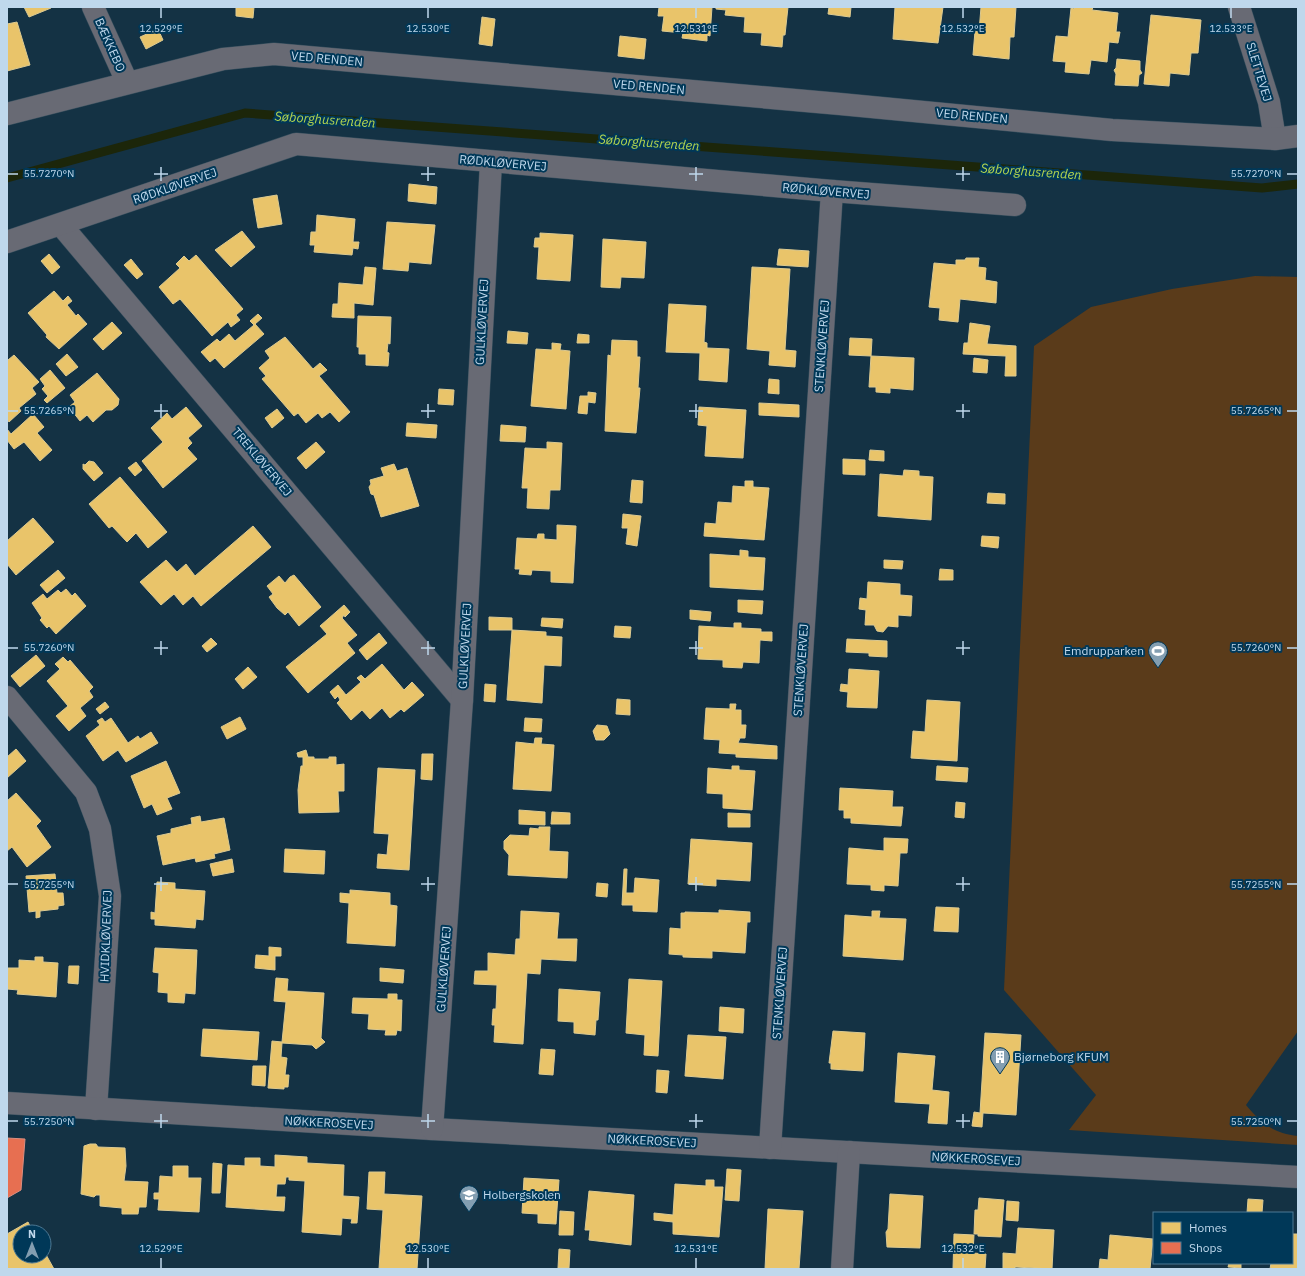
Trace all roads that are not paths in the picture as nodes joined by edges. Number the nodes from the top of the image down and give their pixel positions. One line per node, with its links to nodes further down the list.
1 (93, 7): 3 (street, BÆKKEBO)
2 (1239, 7): 6 (street, SLETTEVEJ)
3 (127, 82): 4 (street, VED RENDEN); 6 (street, VED RENDEN)
4 (7, 114)
5 (1298, 136): 6 (street, VED RENDEN)
6 (1275, 139)
7 (491, 162): 8 (street, RØDKLØVERVEJ); 10 (street, RØDKLØVERVEJ); 13 (street, GULKLØVERVEJ)
8 (832, 191): 9 (street, RØDKLØVERVEJ); 17 (street, STENKLØVERVEJ)
9 (1015, 205)
10 (61, 225): 11 (street, RØDKLØVERVEJ); 13 (street, TREKLØVERVEJ)
11 (7, 242)
12 (7, 697): 15 (street, HVIDKLØVERVEJ)
13 (462, 700): 16 (street, GULKLØVERVEJ)
14 (7, 1103): 15 (street, NØKKEROSEVEJ)
15 (96, 1109): 16 (street, NØKKEROSEVEJ)
16 (432, 1129): 17 (street, NØKKEROSEVEJ)
17 (770, 1148): 18 (street, NØKKEROSEVEJ)
18 (849, 1152): 19 (street, NØKKEROSEVEJ); 20 (street)
19 (1298, 1177)
20 (842, 1269)

